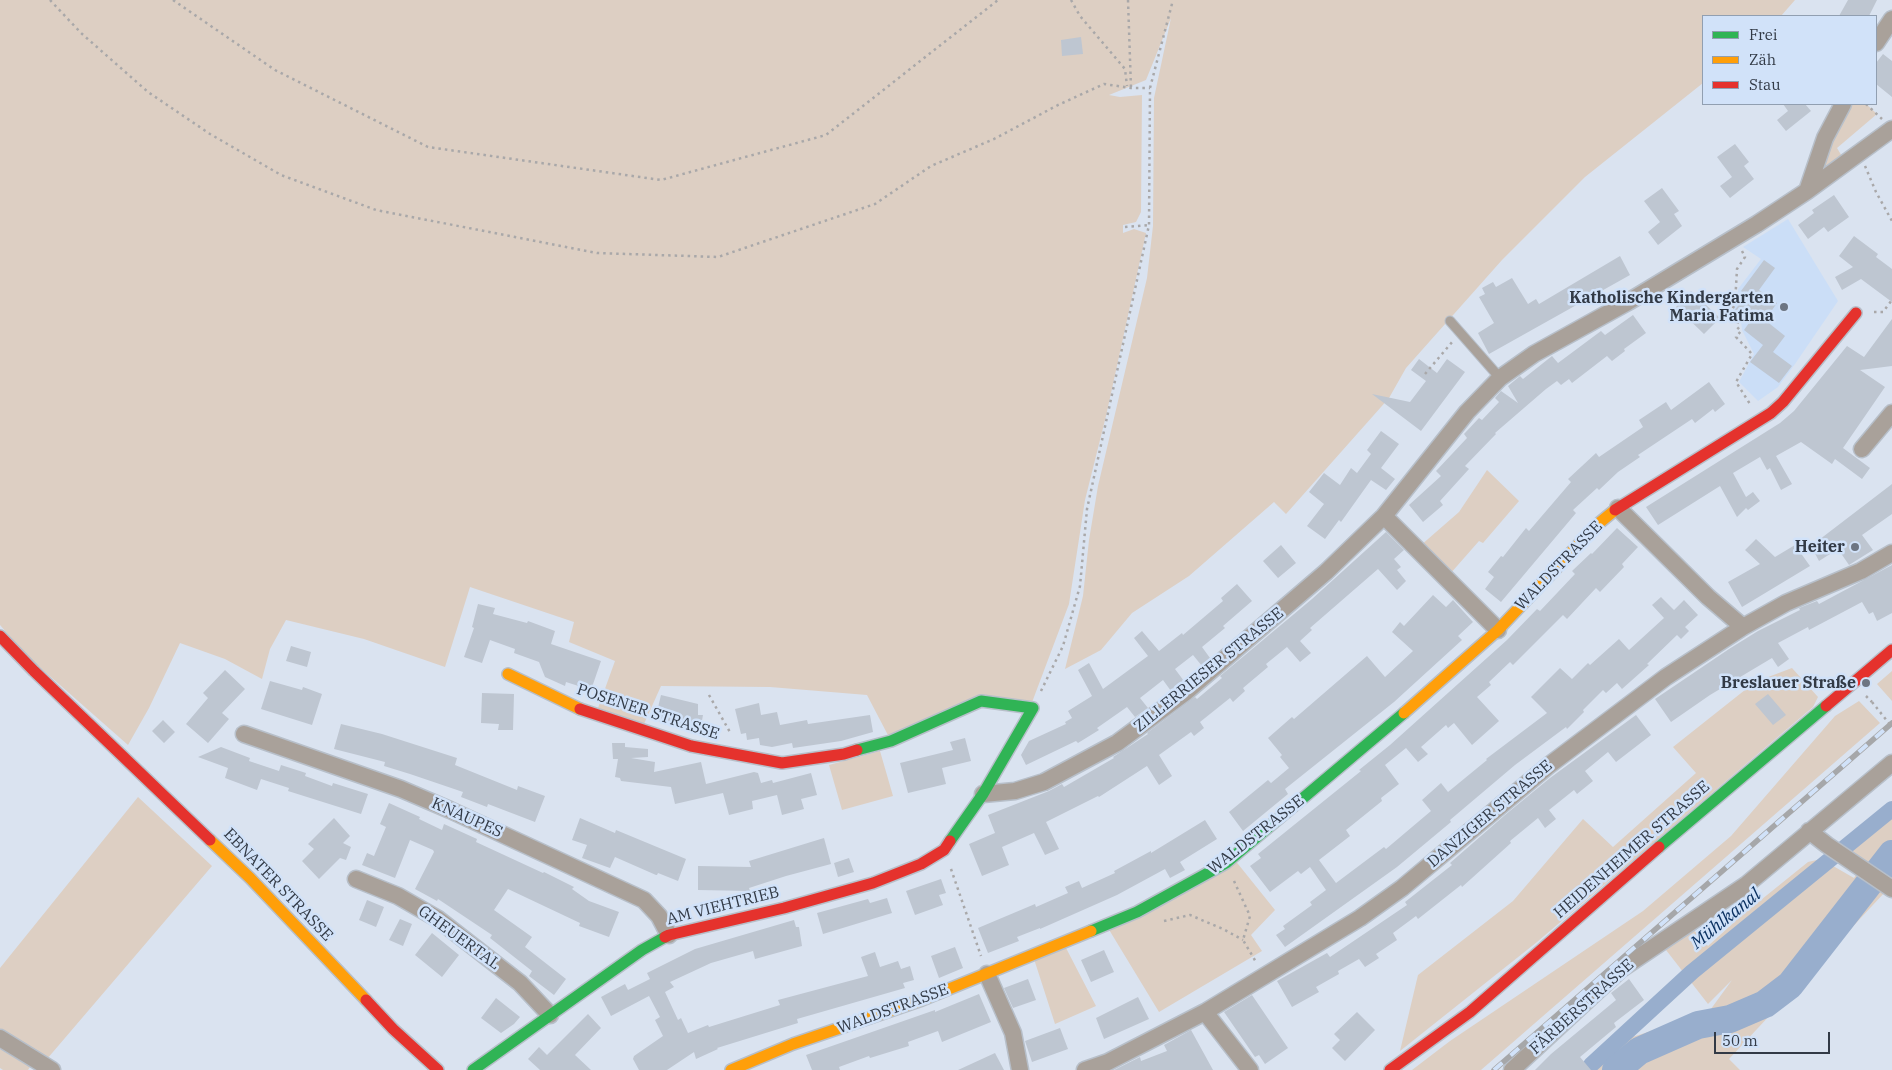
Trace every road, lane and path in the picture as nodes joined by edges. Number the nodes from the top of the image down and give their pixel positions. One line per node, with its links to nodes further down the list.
1 (50, 0): 9 (path)
2 (173, 0): 3 (path)
3 (998, 0)
4 (1071, 0): 9 (path)
5 (1128, 0): 10 (path)
6 (1173, 0): 11 (path)
7 (1892, 19): 8 (street)
8 (1877, 42)
9 (1127, 86): 10 (path)
10 (1131, 88): 11 (path)
11 (1150, 88): 17 (path)
12 (1842, 105): 15 (street)
13 (1892, 129): 14 (street)
14 (1860, 154): 15 (street); 16 (path)
15 (1807, 191): 19 (street, ZILLERRIESER STRASSE)
16 (1892, 221)
17 (1149, 225): 18 (path); 38 (path)
18 (1126, 227)
19 (1736, 237): 24 (street, ZILLERRIESER STRASSE); 26 (path)
20 (1856, 313): 26 (street, WALDSTRASSE)
21 (1450, 321): 22 (lane)
22 (1461, 334): 23 (path); 24 (lane)
23 (1425, 374)
24 (1500, 378): 29 (street, ZILLERRIESER STRASSE)
25 (1892, 413): 27 (street)
26 (1760, 420): 28 (street, WALDSTRASSE)
27 (1862, 449)
28 (1618, 508): 31 (street, WALDSTRASSE); 32 (street, WALDSTRASSE)
29 (1384, 516): 32 (street); 43 (street, ZILLERRIESER STRASSE)
30 (1892, 554): 31 (street, DANZIGER STRASSE)
31 (1743, 627): 53 (street, DANZIGER STRASSE)
32 (1498, 630): 46 (street, WALDSTRASSE)
33 (0, 636): 59 (street, EBNATER STRASSE)
34 (1892, 650): 65 (street, HEIDENHEIMER STRASSE)
35 (508, 674): 41 (street, POSENER STRASSE)
36 (709, 695): 41 (path)
37 (1872, 702): 39 (path, bridge)
38 (1033, 708): 41 (street, POSENER STRASSE); 43 (street)
39 (1892, 727)
40 (244, 734): 50 (street, KNAUPES)
41 (745, 757)
42 (1892, 763): 44 (street, FÄRBERSTRASSE)
43 (983, 794): 45 (street, AM VIEHTRIEB)
44 (1809, 831): 48 (street); 66 (street, FÄRBERSTRASSE)
45 (944, 850): 50 (street, AM VIEHTRIEB); 52 (path)
46 (1226, 863): 51 (path); 52 (street, WALDSTRASSE)
47 (356, 879): 55 (street, GHEUERTAL)
48 (1886, 885)
49 (1155, 923): 51 (path)
50 (669, 935): 55 (street, AM VIEHTRIEB)
51 (1243, 940): 53 (path)
52 (987, 974): 61 (street, WALDSTRASSE); 62 (street)
53 (1264, 977): 54 (street, DANZIGER STRASSE)
54 (1205, 1012): 57 (street, DANZIGER STRASSE); 64 (street)
55 (550, 1015): 60 (street, AM VIEHTRIEB)
56 (0, 1038): 58 (street)
57 (1109, 1066): 63 (street, DANZIGER STRASSE)
58 (52, 1070)
59 (438, 1070)
60 (473, 1070)
61 (731, 1070)
62 (1020, 1070)
63 (1085, 1070)
64 (1250, 1070)
65 (1390, 1070)
66 (1512, 1070)

